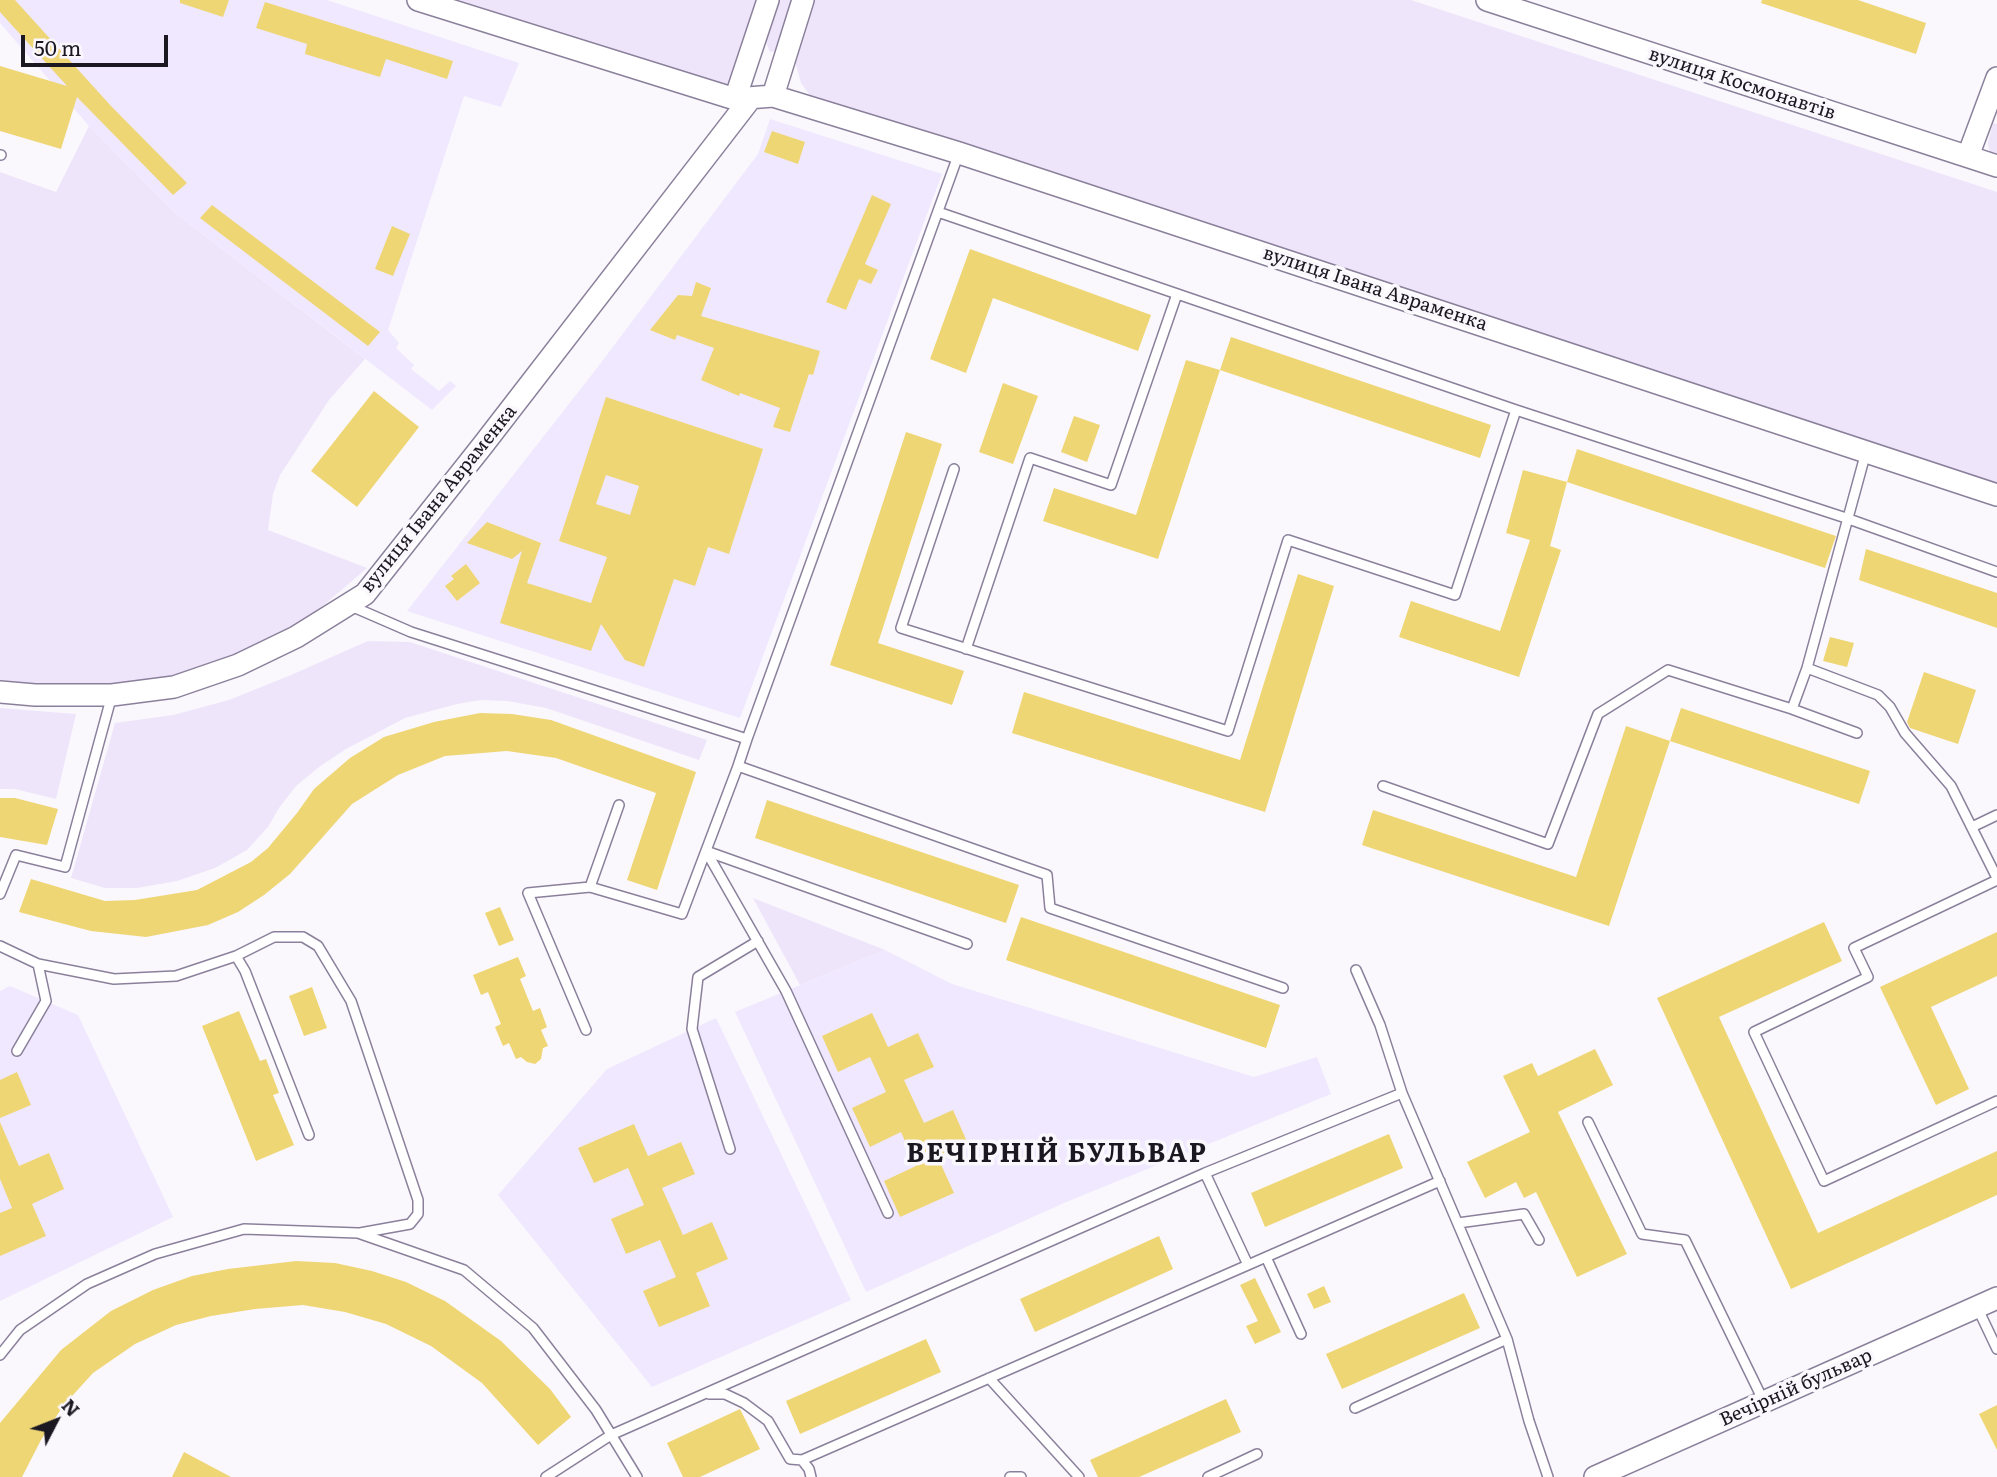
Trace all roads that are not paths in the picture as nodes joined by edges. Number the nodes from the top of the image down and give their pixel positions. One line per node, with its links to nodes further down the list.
1 (418, 0): 7 (street, вулиця Івана Авраменка)
2 (768, 0): 7 (street)
3 (803, 0): 6 (street)
4 (1487, 0): 9 (street, вулиця Космонавтів)
5 (1997, 78): 9 (street)
6 (773, 96): 7 (street, вулиця Івана Авраменка); 8 (street, вулиця Івана Авраменка)
7 (743, 98): 19 (street, вулиця Івана Авраменка)
8 (959, 153): 11 (lane); 14 (street, вулиця Івана Авраменка)
9 (1968, 156): 10 (street, вулиця Космонавтів)
10 (1997, 166)
11 (938, 212): 12 (lane); 26 (lane)
12 (1177, 294): 13 (lane); 20 (lane)
13 (1516, 410): 17 (lane); 20 (lane)
14 (1866, 450): 16 (street, вулиця Івана Авраменка); 17 (lane)
15 (954, 469): 20 (lane)
16 (1997, 495)
17 (1846, 517): 18 (lane); 21 (lane)
18 (1997, 572)
19 (349, 606): 23 (street, вулиця Івана Авраменка); 26 (lane)
20 (966, 649)
21 (1807, 668): 24 (lane); 31 (lane)
22 (0, 692): 23 (street, вулиця Івана Авраменка)
23 (112, 695): 35 (lane)
24 (1792, 709): 25 (lane); 28 (lane)
25 (1857, 733)
26 (747, 739): 27 (lane)
27 (738, 766): 32 (lane); 42 (lane)
28 (1383, 786)
29 (620, 805): 34 (lane)
30 (1997, 815): 31 (lane)
31 (1972, 827): 33 (lane)
32 (706, 851): 34 (lane); 36 (lane); 37 (lane)
33 (1997, 879): 46 (lane)
34 (590, 887): 43 (lane)
35 (0, 894)
36 (758, 941): 49 (lane); 52 (lane)
37 (967, 944)
38 (0, 946): 40 (lane)
39 (236, 956): 40 (lane); 48 (lane); 54 (lane)
40 (38, 964): 44 (lane)
41 (1356, 970): 45 (lane)
42 (1283, 988)
43 (586, 1030)
44 (17, 1051)
45 (1402, 1093): 50 (lane); 51 (lane)
46 (1997, 1101)
47 (1588, 1122): 65 (lane)
48 (309, 1135)
49 (730, 1149)
50 (1205, 1172): 57 (lane); 64 (lane)
51 (1440, 1181): 53 (lane); 56 (lane)
52 (888, 1213)
53 (1458, 1223): 55 (lane); 60 (lane)
54 (358, 1233): 62 (lane); 67 (lane)
55 (1539, 1240)
56 (1266, 1257): 57 (lane); 59 (lane)
57 (1248, 1265): 63 (lane)
58 (1987, 1303): 61 (lane); 65 (street, Вечірній бульвар)
59 (1301, 1334)
60 (1507, 1339): 66 (lane); 77 (lane)
61 (1997, 1349)
62 (0, 1355)
63 (989, 1378): 69 (lane); 75 (lane)
64 (704, 1394): 67 (lane); 69 (lane)
65 (1764, 1402): 78 (street, Вечірній бульвар)
66 (1355, 1408)
67 (611, 1435): 70 (lane); 71 (lane)
68 (1258, 1454): 76 (lane)
69 (802, 1460): 72 (lane)
70 (547, 1477)
71 (637, 1477)
72 (811, 1477)
73 (1010, 1477): 74 (lane)
74 (1021, 1477)
75 (1079, 1477)
76 (1208, 1477)
77 (1548, 1477)
78 (1595, 1477)

